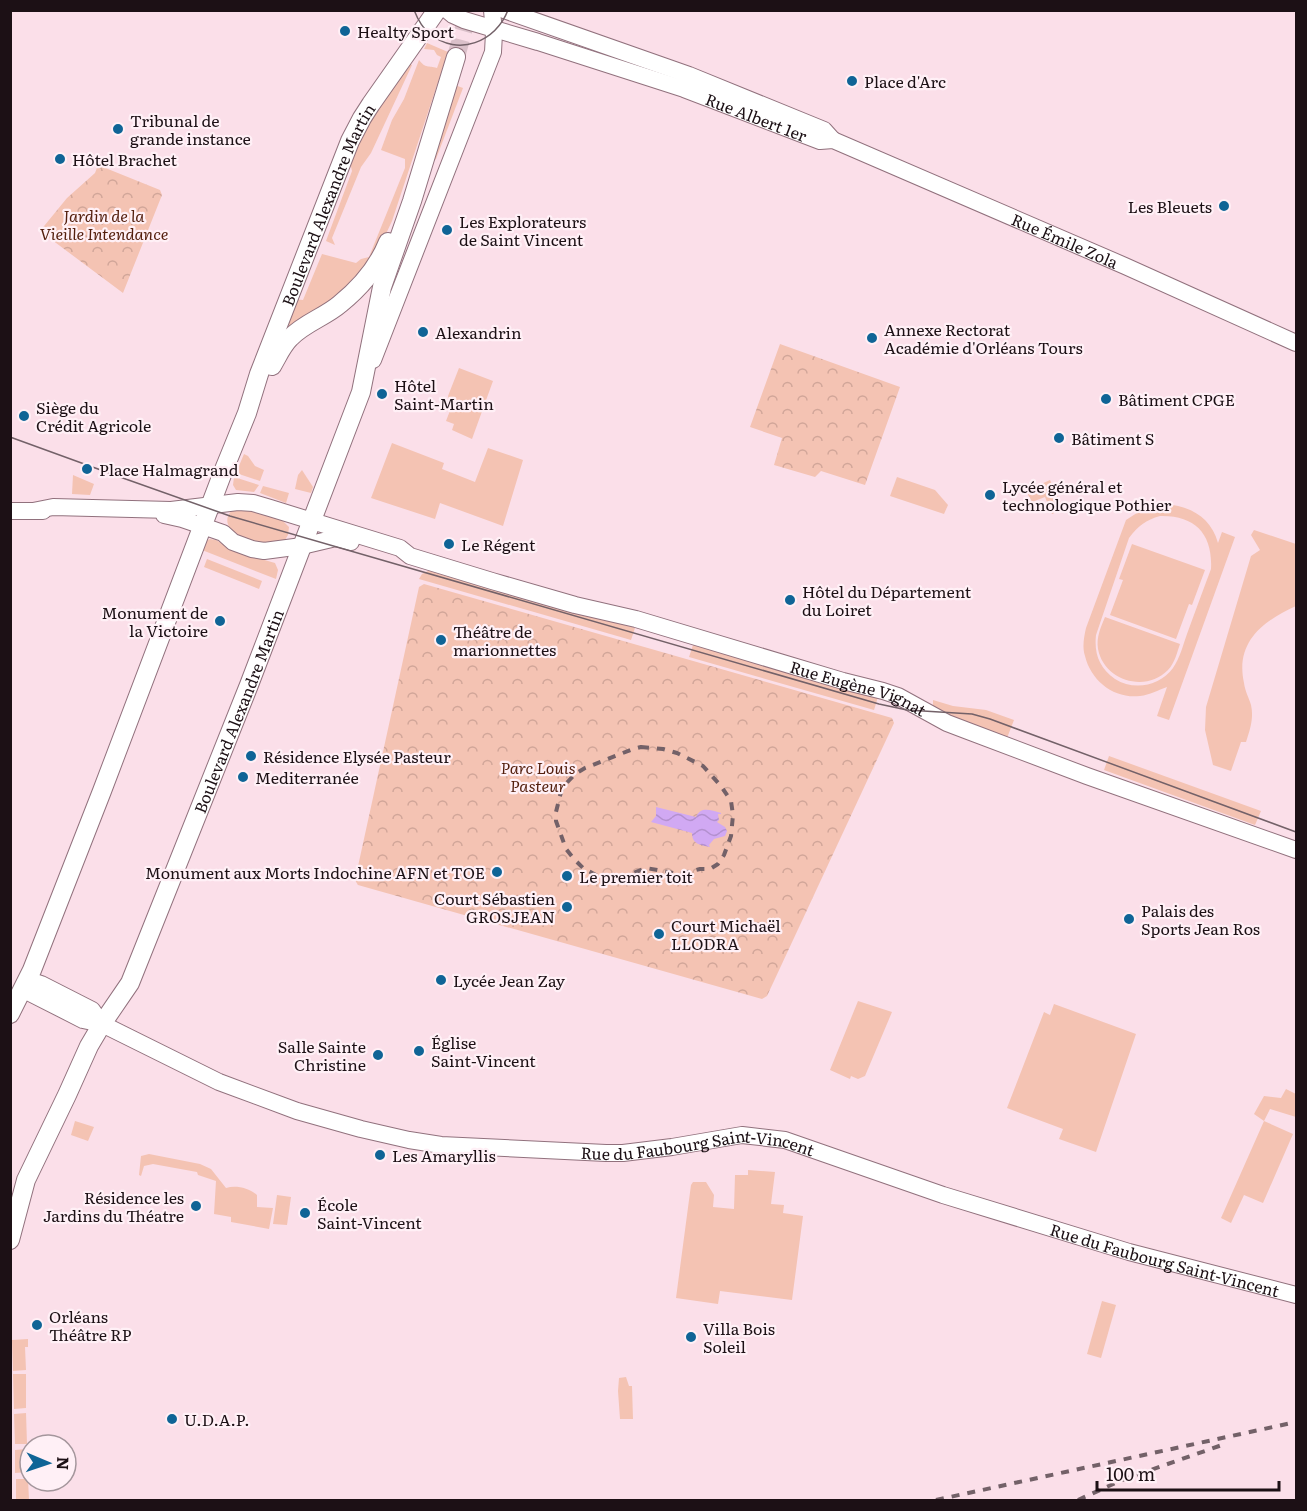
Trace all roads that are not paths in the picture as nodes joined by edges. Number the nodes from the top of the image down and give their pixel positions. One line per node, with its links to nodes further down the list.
1 (437, 10): 11 (main road, Boulevard Alexandre Martin)
2 (447, 10): 5 (street, Rue Albert 1er)
3 (492, 10): 5 (street, Boulevard Alexandre Martin)
4 (504, 10): 7 (street, Rue Albert 1er)
5 (494, 30): 6 (street, Rue Albert 1er); 8 (street, Boulevard Alexandre Martin)
6 (529, 40): 7 (street, Rue Albert 1er); 8 (street)
7 (833, 140): 9 (street, Rue Émile Zola)
8 (408, 273): 10 (street, Boulevard Alexandre Martin)
9 (1296, 343)
10 (361, 392): 11 (main road, Boulevard Alexandre Martin); 15 (main road, Boulevard Alexandre Martin)
11 (247, 413): 12 (main road, Boulevard Alexandre Martin)
12 (211, 504): 14 (street); 15 (street); 16 (street); 17 (main road, Boulevard Alexandre Martin)
13 (10, 511): 14 (street)
14 (33, 511): 17 (street); 17 (street)
15 (317, 518): 18 (main road, Boulevard Alexandre Martin); 19 (street, Rue Eugène Vignat)
16 (223, 533): 17 (street); 18 (street)
17 (199, 535): 21 (main road, Boulevard Alexandre Martin)
18 (302, 546): 19 (street, Rue Eugène Vignat); 23 (main road, Boulevard Alexandre Martin)
19 (410, 556): 20 (street, Rue Eugène Vignat)
20 (1296, 850)
21 (25, 983): 22 (main road, Boulevard Alexandre Martin); 23 (street, Rue du Faubourg Saint-Vincent)
22 (10, 1014)
23 (102, 1024): 24 (main road, Boulevard Alexandre Martin); 25 (street, Rue du Faubourg Saint-Vincent)
24 (10, 1240)
25 (1296, 1295)

